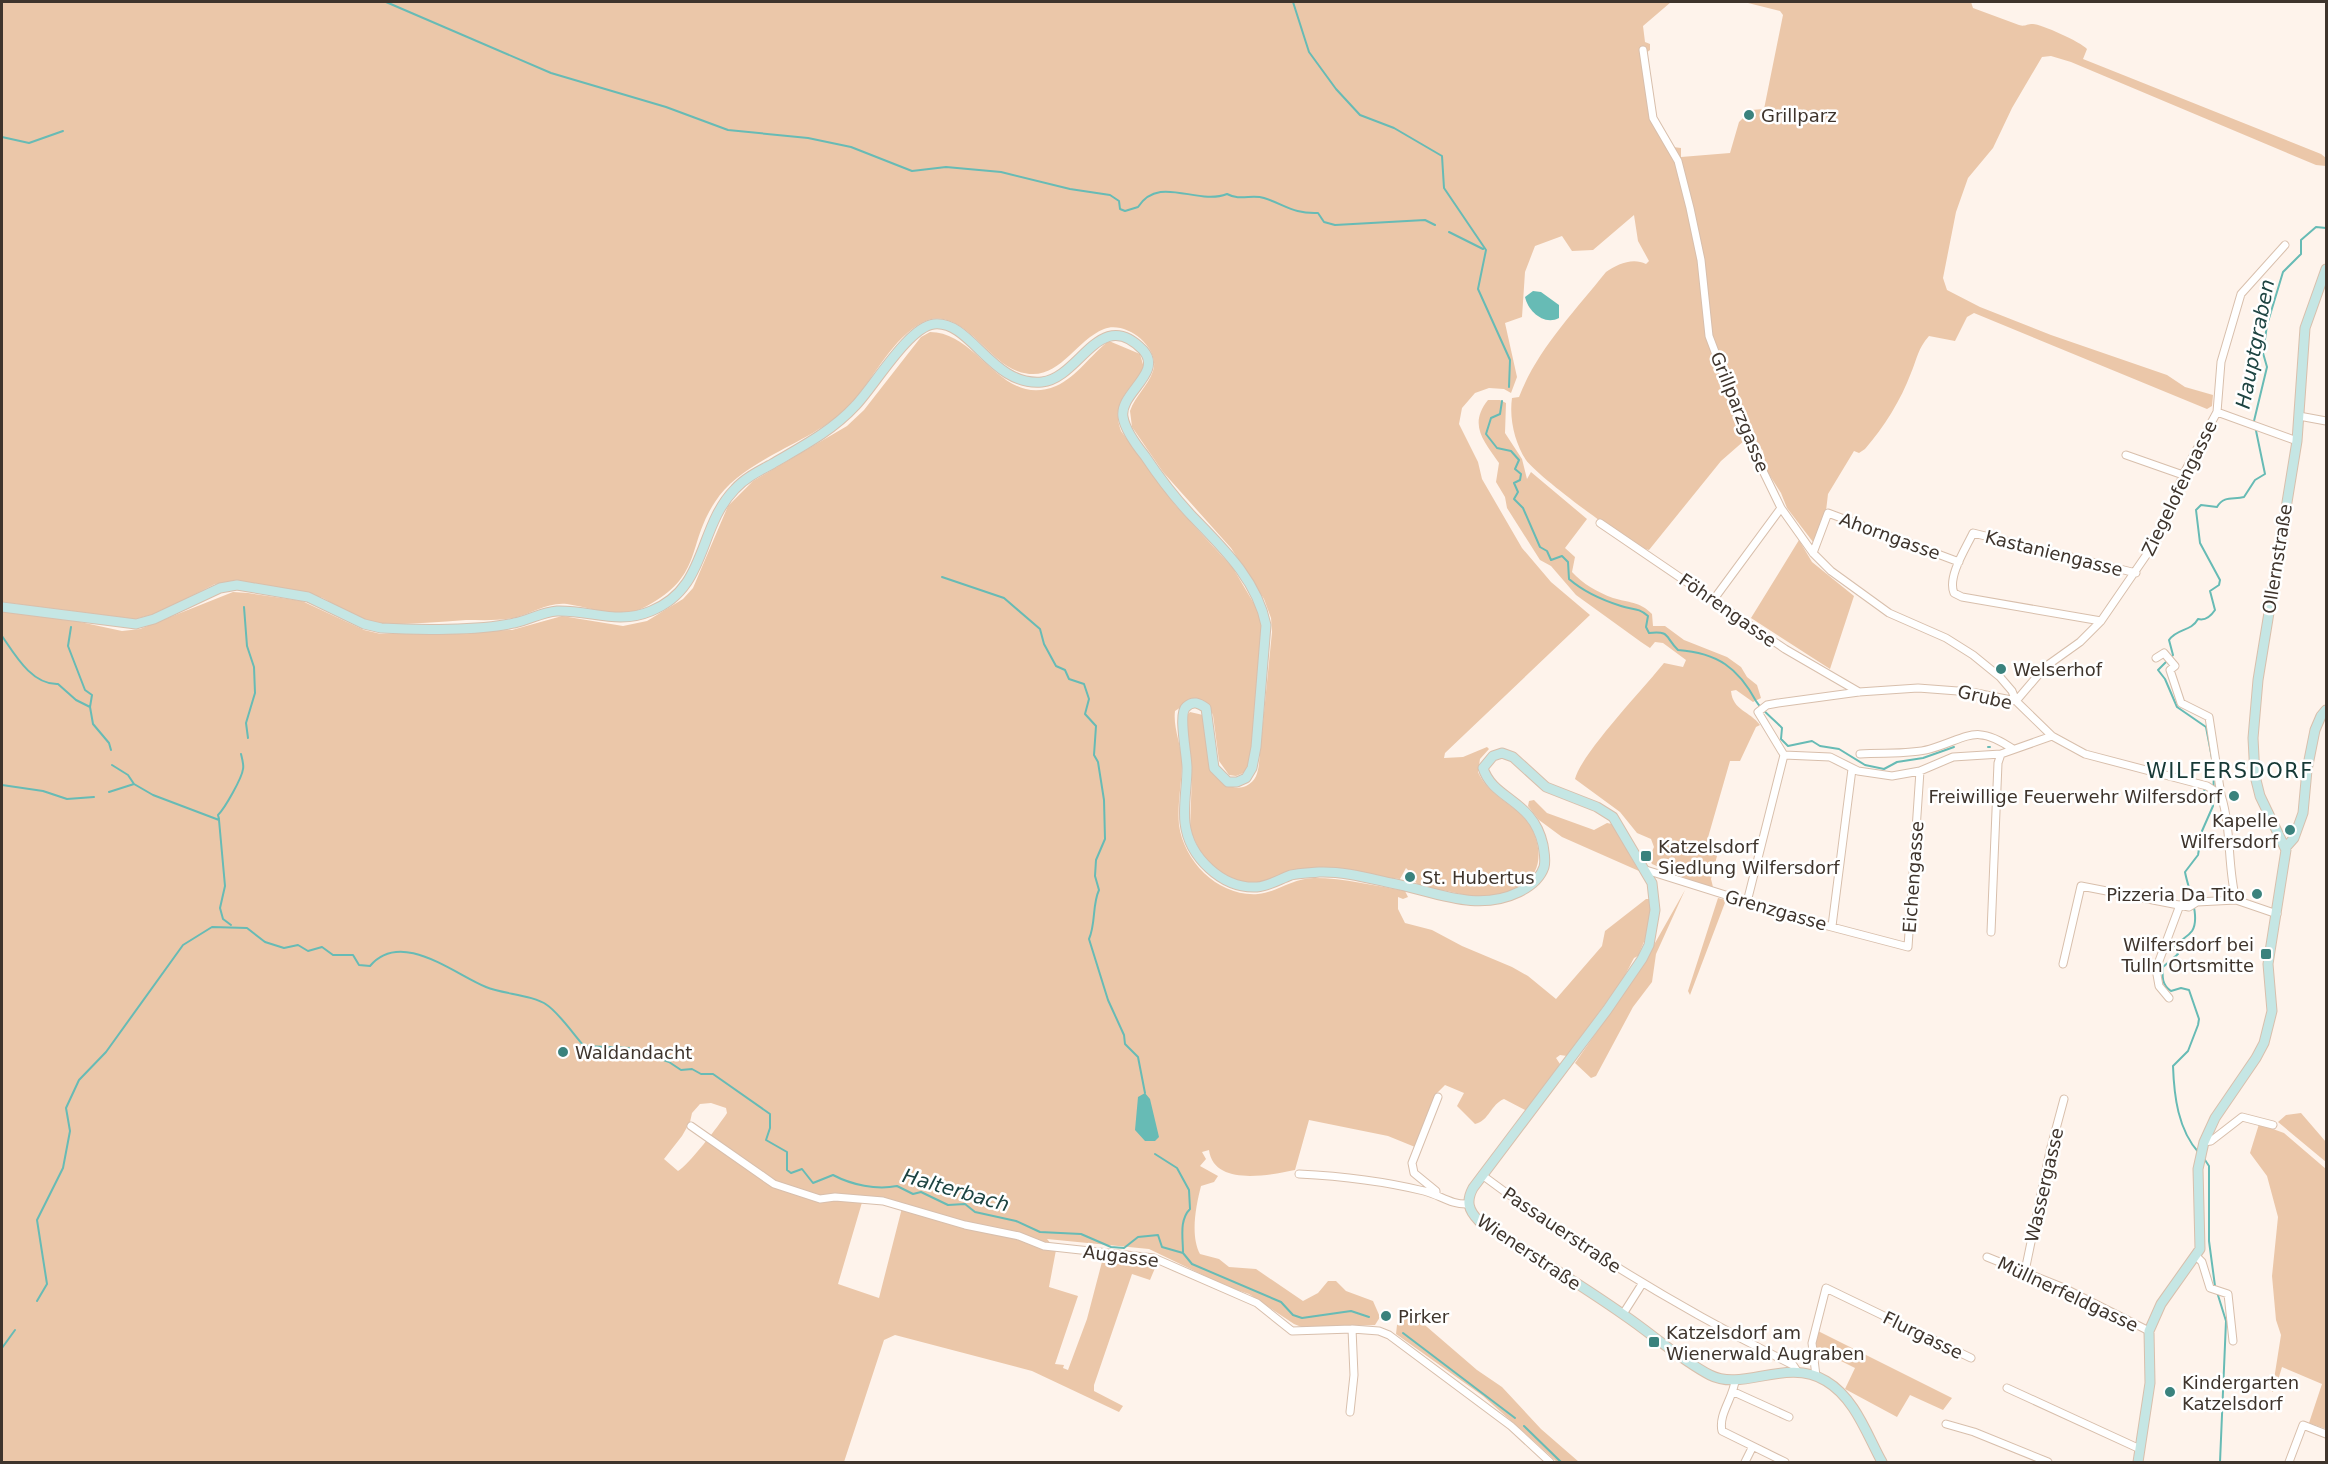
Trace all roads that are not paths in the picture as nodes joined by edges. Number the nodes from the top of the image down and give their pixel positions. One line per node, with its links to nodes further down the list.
1 (1643, 50): 10 (street, Grillparzgasse)
2 (2285, 245): 4 (street, Ziegelofengasse)
3 (2326, 269): 5 (street, Ollernstraße)
4 (2217, 412): 7 (street); 9 (street, Ziegelofengasse)
5 (2299, 416): 6 (street); 7 (street, Ollernstraße)
6 (2326, 421)
7 (2297, 441): 31 (street, Ollernstraße)
8 (2126, 456): 9 (street)
9 (2183, 475): 15 (street, Ziegelofengasse)
10 (1781, 508): 13 (street, Grillparzgasse); 16 (street)
11 (1600, 523): 16 (street, Föhrengasse)
12 (1973, 533): 14 (street, Ahorngasse); 15 (street, Kastaniengasse)
13 (1813, 553): 14 (street, Ahorngasse); 21 (street, Grillparzgasse)
14 (1959, 562): 18 (street, Ahorngasse)
15 (2136, 573): 18 (street, Ziegelofengasse)
16 (1714, 599): 20 (street, Föhrengasse)
17 (2, 607): 32 (street, Wienerstraße)
18 (2101, 621): 21 (street, Ziegelofengasse)
19 (2156, 658): 30 (street)
20 (1859, 692): 21 (street, Grube); 25 (street, Grube)
21 (2016, 701): 23 (street, Grube)
22 (2326, 710): 31 (street)
23 (2052, 736): 24 (street); 30 (street, Grube)
24 (2013, 749): 26 (street); 27 (street)
25 (1784, 754): 28 (street); 34 (street)
26 (1860, 754)
27 (2001, 754): 29 (street); 38 (street)
28 (1852, 769): 29 (street); 37 (street)
29 (1920, 771): 39 (street, Eichengasse)
30 (2219, 794): 33 (street)
31 (2286, 847): 36 (street)
32 (1646, 870): 34 (street, Grenzgasse); 48 (street, Wienerstraße)
33 (2236, 900): 35 (street); 36 (street)
34 (1747, 902): 37 (street, Grenzgasse)
35 (2180, 905): 40 (street); 41 (street)
36 (2277, 914): 46 (street)
37 (1832, 927): 39 (street, Grenzgasse)
38 (1991, 932)
39 (1908, 947)
40 (2063, 964)
41 (2169, 998)
42 (1438, 1097): 49 (street)
43 (2064, 1099): 53 (street, Wassergasse)
44 (2273, 1125): 46 (street)
45 (691, 1126): 56 (street, Augasse)
46 (2203, 1146): 51 (street)
47 (1299, 1174): 49 (street)
48 (1482, 1175): 50 (street, Wienerstraße); 54 (street, Passauerstraße)
49 (1436, 1195): 50 (street)
50 (1468, 1204): 55 (street, Wienerstraße)
51 (2196, 1256): 57 (street); 58 (street)
52 (1987, 1257): 53 (street, Müllnerfeldgasse)
53 (2025, 1271): 57 (street, Müllnerfeldgasse)
54 (1642, 1284): 55 (street); 60 (street, Passauerstraße)
55 (1623, 1314): 62 (street, Wienerstraße)
56 (1352, 1329): 65 (street); 71 (street, Augasse)
57 (2149, 1331): 70 (street)
58 (2233, 1341)
59 (1971, 1358): 61 (street, Flurgasse)
60 (1797, 1371): 61 (street, Wienerstraße); 62 (street, Wienerstraße)
61 (1816, 1376): 74 (street, Wienerstraße)
62 (1735, 1380): 64 (street)
63 (2007, 1388): 70 (street)
64 (1734, 1392): 66 (street); 69 (street)
65 (1350, 1412)
66 (1789, 1417)
67 (1946, 1424): 75 (street)
68 (2326, 1434): 77 (street)
69 (1752, 1448): 72 (street); 73 (street)
70 (2140, 1449): 76 (street)
71 (1550, 1462)
72 (1745, 1462)
73 (1785, 1462)
74 (1882, 1462)
75 (2048, 1462)
76 (2138, 1462)
77 (2289, 1462)

